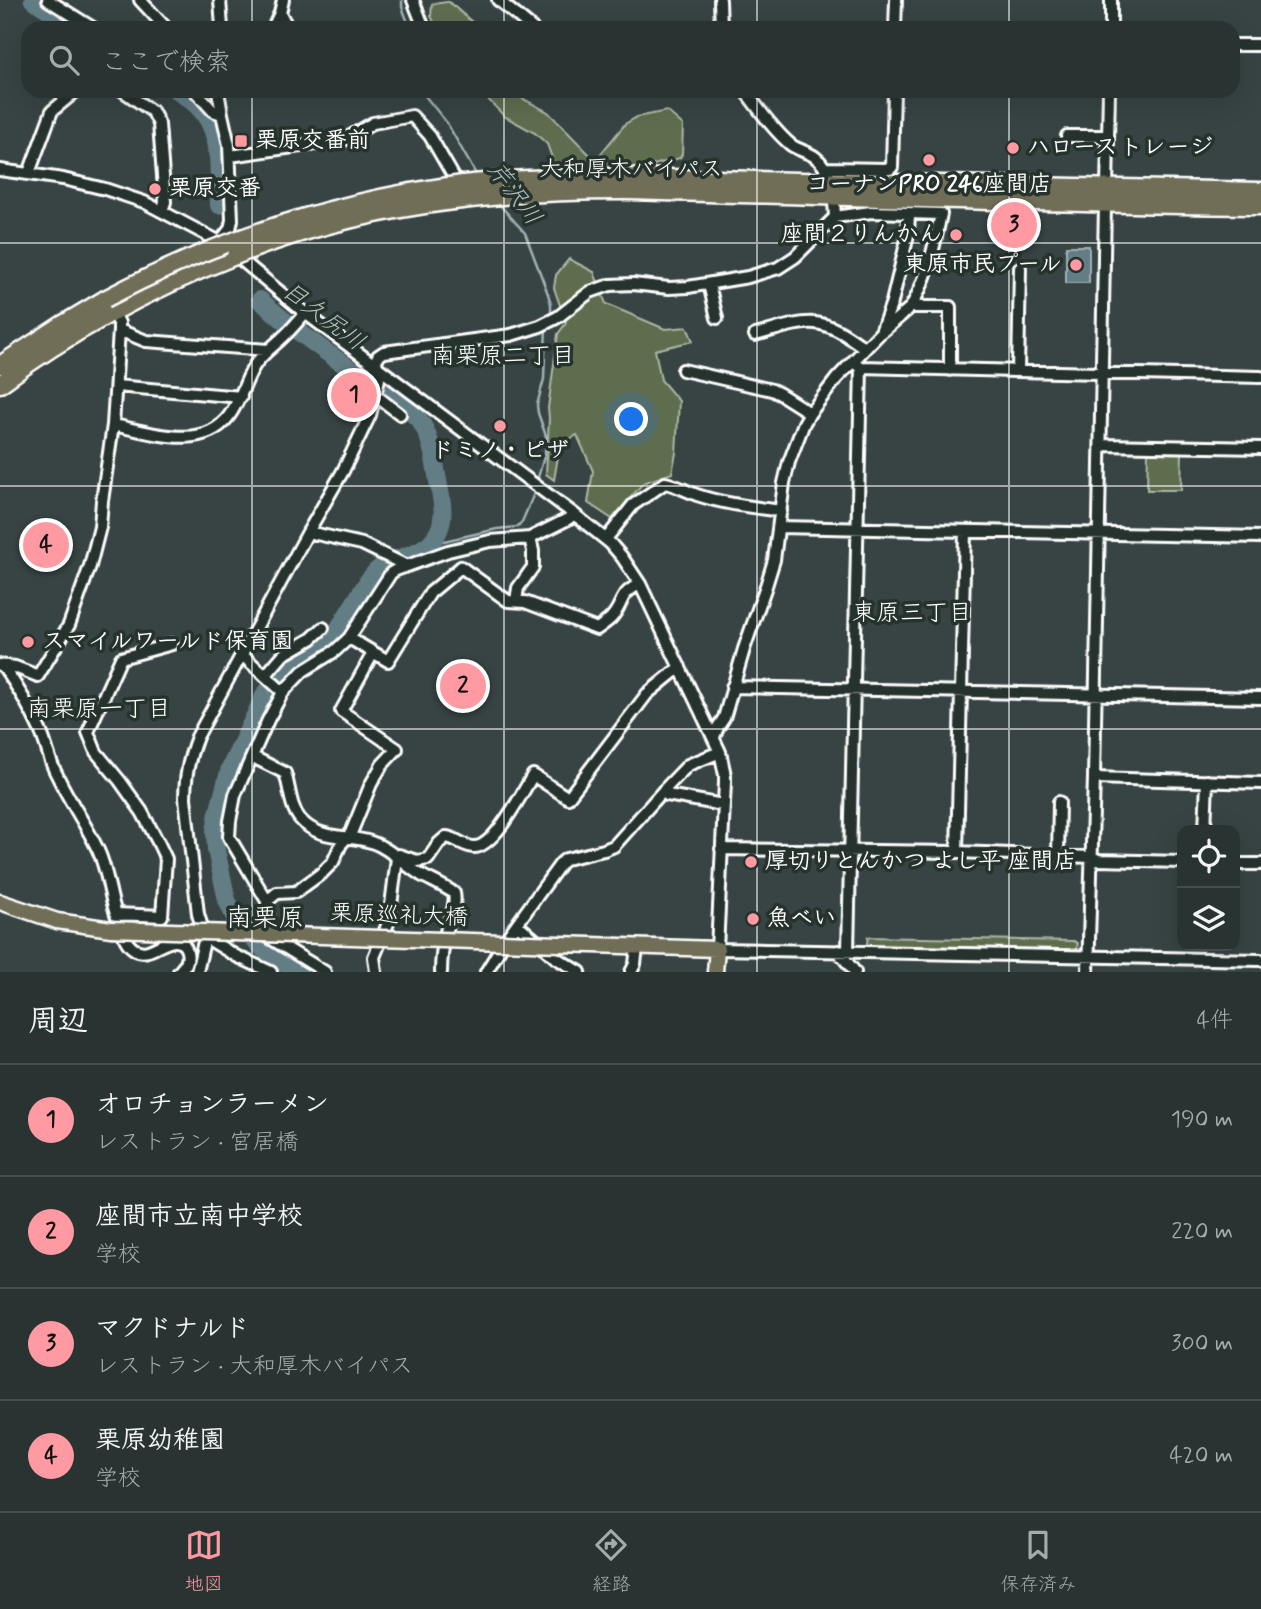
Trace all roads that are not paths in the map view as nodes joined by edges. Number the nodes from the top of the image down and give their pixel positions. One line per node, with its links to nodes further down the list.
1 (48, 0): 11 (street)
2 (141, 0): 12 (street)
3 (220, 0): 13 (street)
4 (283, 0): 10 (street)
5 (413, 0): 16 (street)
6 (498, 0): 17 (street)
7 (720, 0): 18 (street)
8 (896, 0): 19 (street)
9 (1111, 0): 20 (street)
10 (280, 13): 14 (street); 15 (street)
11 (82, 21)
12 (159, 21)
13 (222, 21)
14 (276, 21)
15 (284, 21)
16 (421, 21)
17 (524, 21)
18 (721, 21)
19 (895, 21)
20 (1111, 21)
21 (1240, 45): 22 (street)
22 (1261, 46)
23 (68, 98): 35 (street)
24 (133, 98): 42 (street)
25 (201, 98): 30 (street)
26 (219, 98): 30 (street)
27 (750, 98): 37 (street)
28 (894, 98): 37 (street)
29 (1109, 98): 32 (street)
30 (222, 114): 33 (street)
31 (1067, 136): 32 (street)
32 (1108, 136): 38 (street)
33 (230, 156): 36 (street); 45 (street)
34 (0, 170): 35 (street)
35 (29, 173): 42 (street)
36 (456, 181)
37 (830, 182): 38 (highway, 大和厚木バイパス); 40 (highway, 大和厚木バイパス); 44 (street); 48 (highway, 大和厚木バイパス, bridge)
38 (1107, 188): 39 (highway, 大和厚木バイパス)
39 (1261, 191)
40 (1105, 205): 41 (highway, 大和厚木バイパス); 63 (street)
41 (1261, 206)
42 (162, 211): 45 (street)
43 (909, 213): 44 (street); 49 (street); 53 (street)
44 (835, 217): 47 (street)
45 (220, 242): 50 (street)
46 (1020, 268): 61 (street)
47 (709, 284): 51 (street); 62 (street)
48 (112, 307): 52 (street); 57 (highway, 大和厚木バイパス); 65 (highway, 大和厚木バイパス)
49 (911, 307): 53 (street); 60 (street)
50 (302, 316): 56 (street); 62 (street)
51 (717, 317)
52 (119, 330): 56 (street); 66 (street)
53 (881, 332): 55 (street)
54 (755, 335): 55 (street)
55 (865, 348): 58 (street)
56 (268, 350): 68 (street)
57 (0, 365)
58 (856, 365): 60 (street); 69 (street); 77 (street)
59 (682, 370): 69 (street)
60 (950, 370): 61 (street)
61 (1018, 371): 63 (street)
62 (378, 373): 67 (street); 75 (street)
63 (1103, 373): 64 (street); 72 (street)
64 (1261, 377)
65 (0, 384)
66 (116, 386): 68 (street); 71 (street)
67 (376, 394): 70 (street); 79 (street)
68 (241, 397): 71 (street)
69 (810, 413): 74 (street)
70 (400, 414)
71 (113, 425): 92 (street)
72 (1101, 445): 73 (street); 80 (street)
73 (1261, 448)
74 (781, 511): 76 (street); 83 (street)
75 (574, 514): 82 (street); 83 (street)
76 (779, 527): 77 (street); 95 (street)
77 (858, 529): 78 (street); 96 (street)
78 (965, 531): 80 (street); 98 (street)
79 (307, 532): 84 (street); 91 (street)
80 (1099, 534): 81 (street); 99 (street)
81 (1261, 537)
82 (530, 538): 84 (street); 86 (street)
83 (606, 539): 85 (street)
84 (404, 564): 88 (street)
85 (640, 584): 86 (street); 93 (street)
86 (516, 601): 90 (street)
87 (323, 628): 94 (street)
88 (349, 638): 90 (street); 97 (street)
89 (172, 644): 123 (street)
90 (373, 653): 111 (street)
91 (241, 654): 94 (street); 125 (street)
92 (1, 665): 123 (street)
93 (680, 667): 101 (street); 117 (street)
94 (265, 676): 97 (street)
95 (732, 687): 96 (street); 101 (street)
96 (854, 690): 98 (street); 113 (street)
97 (281, 691): 103 (street)
98 (960, 691): 99 (street); 114 (street)
99 (1096, 695): 100 (street); 104 (street)
100 (1261, 698)
101 (714, 737): 102 (street)
102 (720, 752): 107 (street); 109 (street)
103 (253, 757): 111 (street); 121 (street)
104 (1094, 778): 105 (street); 116 (street)
105 (1207, 781): 106 (street); 110 (street)
106 (1261, 783)
107 (663, 791): 109 (street); 124 (street)
108 (1059, 802): 115 (street)
109 (723, 805): 112 (street)
110 (1205, 825)
111 (346, 839): 117 (street); 121 (street)
112 (721, 849): 113 (street); 127 (street)
113 (851, 851): 114 (street); 128 (street)
114 (957, 852): 115 (street)
115 (1058, 856): 116 (street)
116 (1092, 857): 118 (street); 130 (street)
117 (397, 858): 137 (street); 138 (street)
118 (1177, 862)
119 (1240, 864): 120 (street)
120 (1261, 864)
121 (267, 901): 136 (street)
122 (2, 905): 126 (main road, 栗原巡礼大橋, bridge)
123 (116, 914): 133 (street)
124 (517, 924): 139 (street); 140 (street)
125 (205, 937): 134 (street); 135 (street)
126 (637, 947): 127 (main road, 栗原巡礼大橋); 141 (street)
127 (716, 949): 128 (street); 142 (main road)
128 (843, 951): 130 (street); 143 (street)
129 (1202, 951): 131 (street)
130 (1089, 957): 131 (street); 144 (street)
131 (1202, 959): 132 (street)
132 (1261, 960)
133 (179, 972)
134 (197, 972)
135 (271, 972)
136 (326, 972)
137 (376, 972)
138 (441, 972)
139 (486, 972)
140 (580, 972)
141 (631, 972)
142 (715, 972)
143 (855, 972)
144 (1088, 972)

